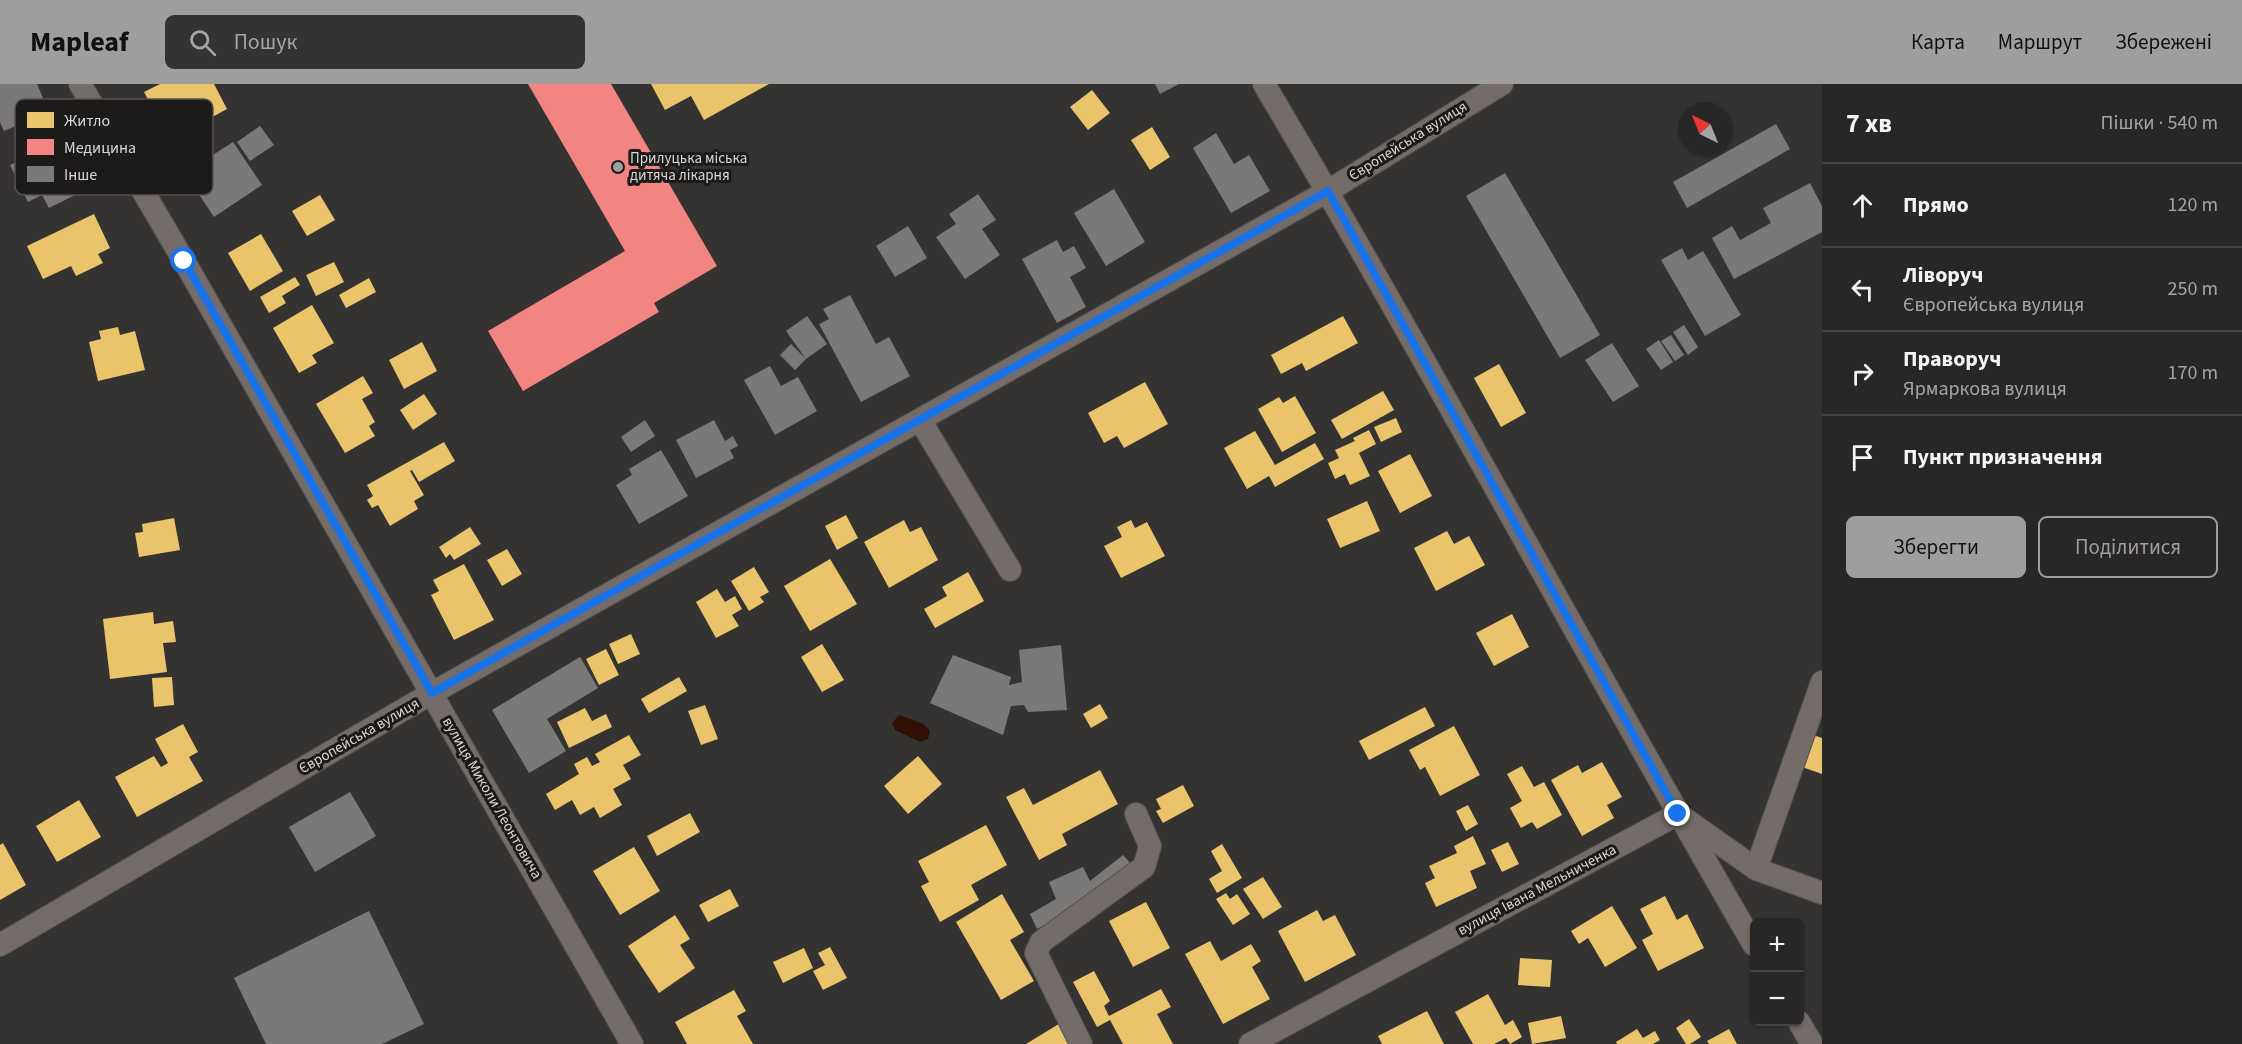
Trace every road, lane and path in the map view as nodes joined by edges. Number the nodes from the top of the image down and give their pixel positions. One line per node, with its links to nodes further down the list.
1 (80, 84): 4 (street, вулиця Миколи Леонтовича)
2 (1264, 84): 5 (street)
3 (1502, 84): 5 (street, Європейська вулиця)
4 (89, 99)
5 (1328, 191): 7 (street, Європейська вулиця); 12 (street)
6 (144, 195): 10 (street, вулиця Миколи Леонтовича)
7 (920, 420): 8 (street); 10 (street, Європейська вулиця)
8 (1010, 570)
9 (1822, 681): 13 (street)
10 (432, 693): 16 (street, Європейська вулиця); 18 (street, вулиця Миколи Леонтовича)
11 (1136, 814): 19 (street)
12 (1678, 814): 13 (street); 15 (street); 20 (street, вулиця Івана Мельниченка)
13 (1756, 869): 14 (street)
14 (1822, 893)
15 (1750, 936)
16 (0, 945)
17 (1801, 1026): 21 (street)
18 (632, 1044)
19 (1081, 1044)
20 (1250, 1044)
21 (1812, 1044)

